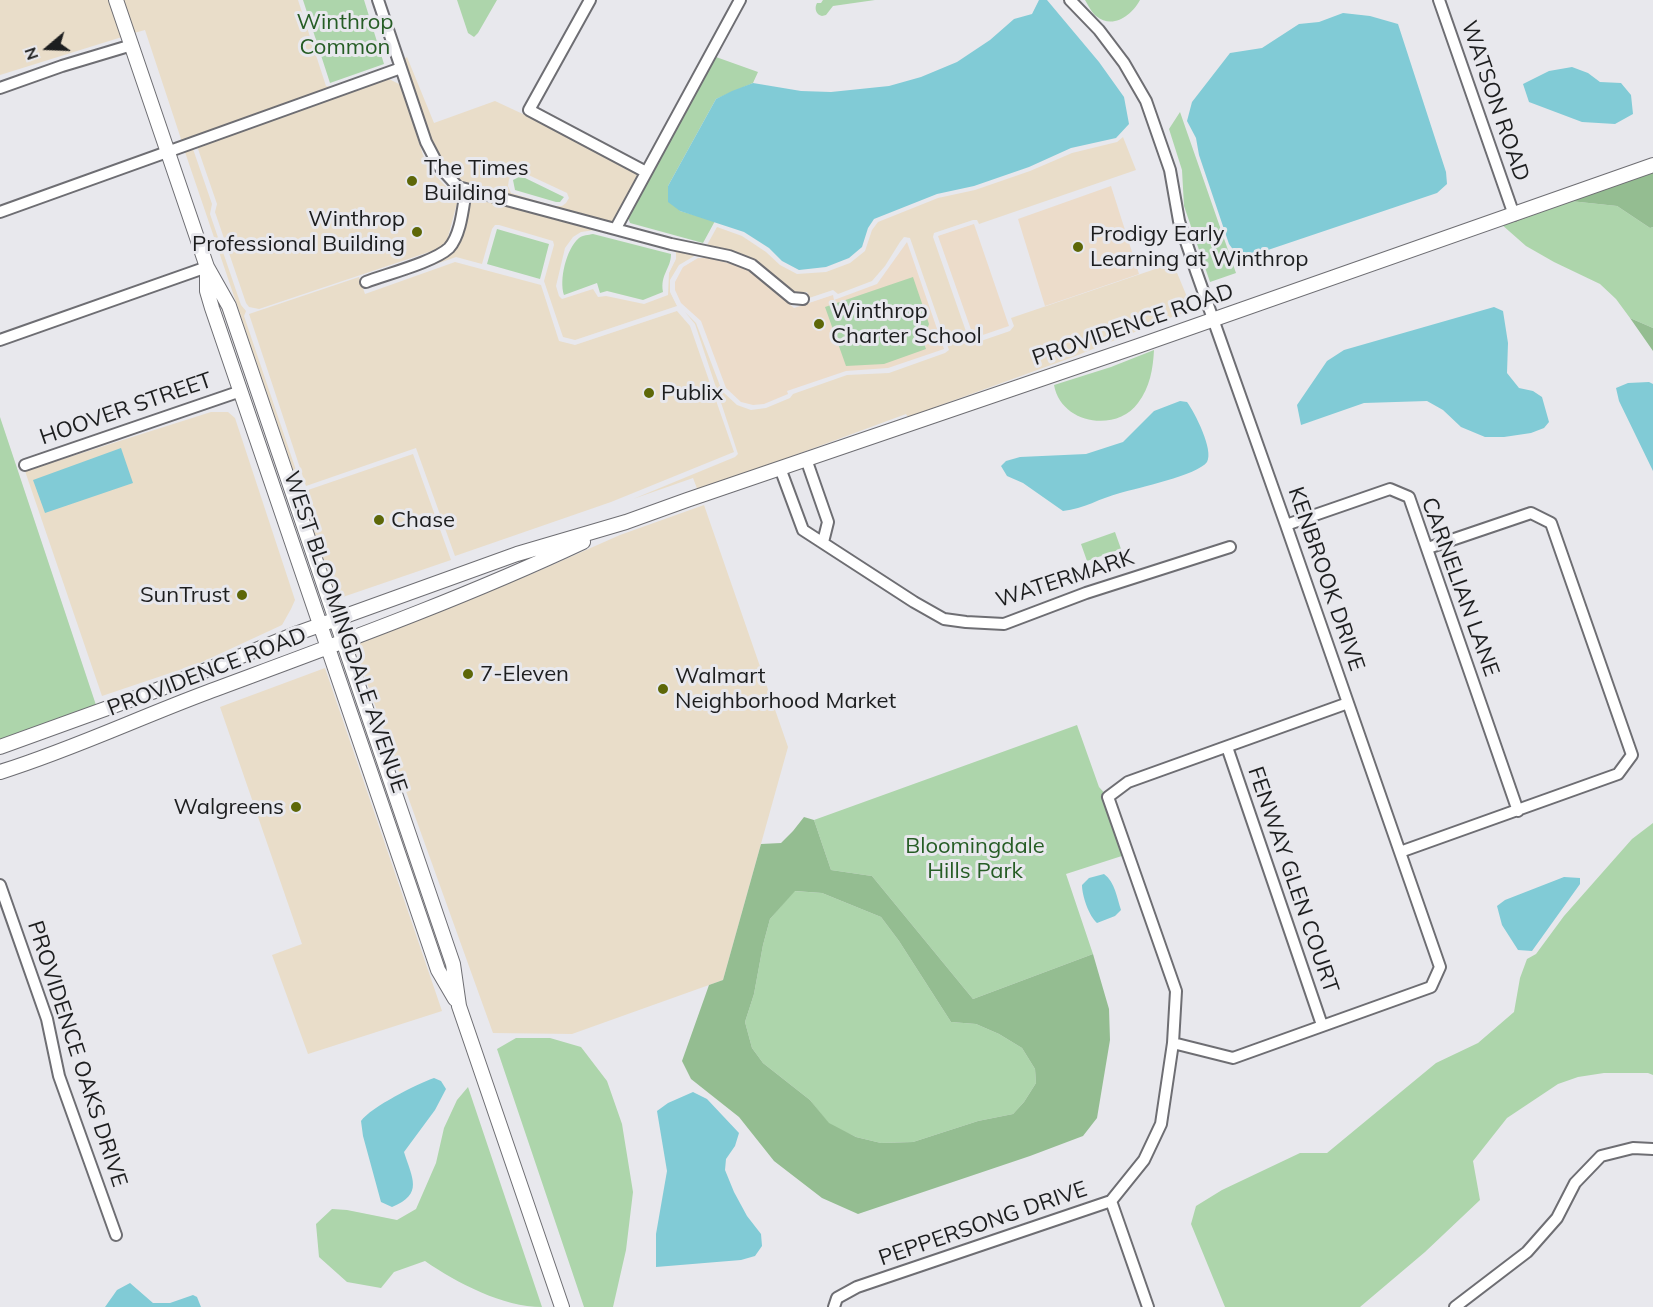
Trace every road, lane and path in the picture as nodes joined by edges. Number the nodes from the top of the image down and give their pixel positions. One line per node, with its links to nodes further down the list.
1 (116, 0): 7 (main road, WEST BLOOMINGDALE AVENUE)
2 (378, 0): 8 (street)
3 (590, 0): 12 (street)
4 (740, 0): 12 (street)
5 (1070, 0): 21 (street, KENBROOK DRIVE)
6 (1438, 0): 15 (street, WATSON ROAD)
7 (132, 45): 9 (street); 10 (main road, WEST BLOOMINGDALE AVENUE)
8 (401, 68): 10 (street); 13 (street)
9 (0, 88)
10 (168, 152): 14 (street); 17 (main road, WEST BLOOMINGDALE AVENUE)
11 (1653, 165): 15 (main road, PROVIDENCE ROAD)
12 (646, 172): 16 (street)
13 (466, 190): 16 (street); 18 (street)
14 (0, 212)
15 (1514, 215): 21 (main road, PROVIDENCE ROAD)
16 (616, 228): 19 (street)
17 (207, 267): 20 (main road, WEST BLOOMINGDALE AVENUE); 22 (street); 23 (main road, WEST BLOOMINGDALE AVENUE)
18 (366, 282)
19 (802, 299)
20 (212, 308): 23 (main road); 24 (main road, WEST BLOOMINGDALE AVENUE)
21 (1213, 320): 25 (main road, PROVIDENCE ROAD); 29 (street, KENBROOK DRIVE)
22 (0, 340)
23 (254, 378): 33 (main road, WEST BLOOMINGDALE AVENUE)
24 (241, 391): 26 (street, HOOVER STREET); 34 (main road, WEST BLOOMINGDALE AVENUE)
25 (806, 459): 27 (main road, PROVIDENCE ROAD); 30 (street)
26 (25, 465)
27 (780, 468): 28 (main road, PROVIDENCE ROAD); 30 (street, WATERMARK)
28 (626, 522): 33 (main road, PROVIDENCE ROAD); 35 (main road, PROVIDENCE ROAD)
29 (1286, 525): 32 (street, CARNELIAN LANE); 37 (street, KENBROOK DRIVE)
30 (824, 542): 31 (street, WATERMARK)
31 (1230, 547)
32 (1428, 549): 41 (street, CARNELIAN LANE); 41 (street)
33 (337, 620): 34 (main road, PROVIDENCE ROAD); 35 (main road, WEST BLOOMINGDALE AVENUE)
34 (320, 625): 36 (main road, WEST BLOOMINGDALE AVENUE); 38 (main road, PROVIDENCE ROAD)
35 (344, 640): 36 (main road, PROVIDENCE ROAD); 44 (main road, WEST BLOOMINGDALE AVENUE)
36 (328, 647): 40 (main road, PROVIDENCE ROAD); 44 (main road, WEST BLOOMINGDALE AVENUE)
37 (1348, 703): 39 (street, PEPPERSONG DRIVE); 42 (street, KENBROOK DRIVE)
38 (0, 747)
39 (1227, 747): 45 (street, FENWAY GLEN COURT); 46 (street, PEPPERSONG DRIVE)
40 (0, 772)
41 (1518, 811): 42 (street)
42 (1400, 852): 45 (street, KENBROOK DRIVE)
43 (0, 885): 49 (street, PROVIDENCE OAKS DRIVE)
44 (459, 1006): 50 (main road, WEST BLOOMINGDALE AVENUE)
45 (1322, 1025): 46 (street, KENBROOK DRIVE)
46 (1173, 1042): 48 (street, PEPPERSONG DRIVE)
47 (1653, 1149): 53 (street)
48 (1111, 1201): 51 (street, PEPPERSONG DRIVE); 52 (street)
49 (116, 1234)
50 (562, 1307)
51 (834, 1307)
52 (1148, 1307)
53 (1455, 1307)

